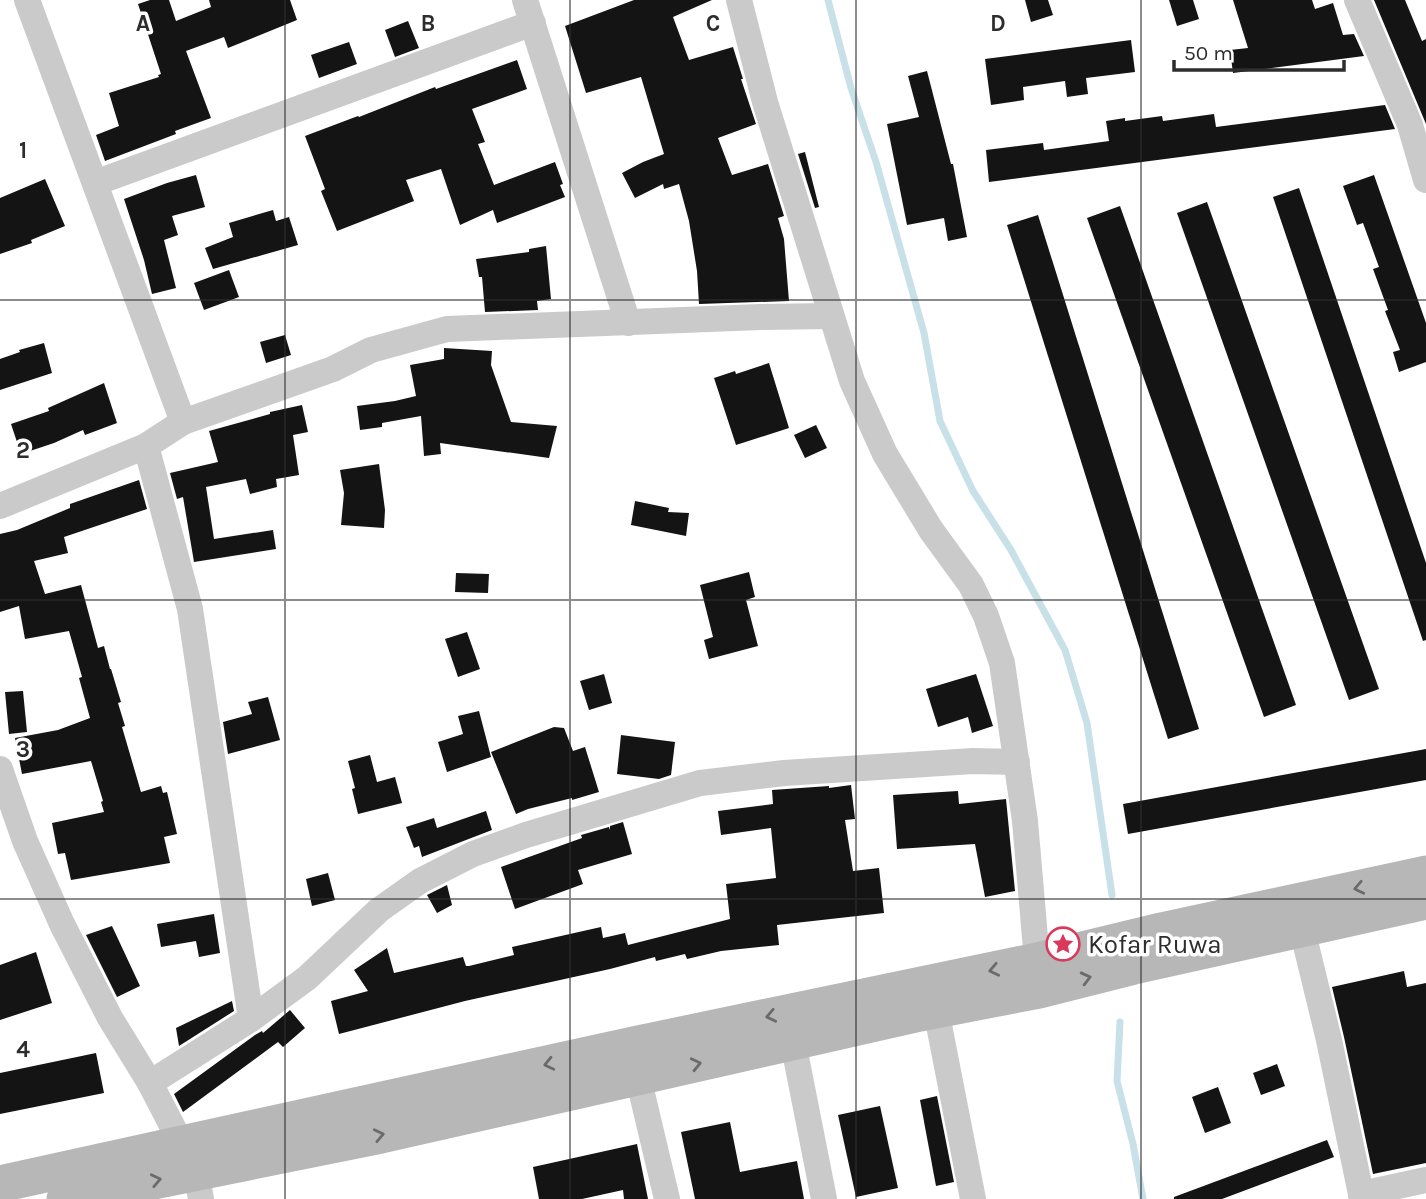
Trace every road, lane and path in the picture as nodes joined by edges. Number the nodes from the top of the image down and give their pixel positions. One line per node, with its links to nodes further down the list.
1 (27, 0): 6 (street)
2 (739, 0): 7 (street)
3 (1357, 0): 5 (street)
4 (529, 11): 6 (street); 8 (street)
5 (1426, 180)
6 (96, 183): 9 (street)
7 (831, 316): 8 (street); 12 (street)
8 (628, 323): 9 (street)
9 (184, 422): 10 (street)
10 (146, 446): 11 (street); 19 (street)
11 (0, 506)
12 (1017, 762): 17 (street); 19 (street)
13 (0, 769): 22 (street)
14 (1426, 874): 17 (main road, one-way to 17)
15 (1426, 901): 16 (main road)
16 (1302, 929): 18 (main road, one-way to 16); 26 (street)
17 (1037, 961): 23 (main road, one-way to 23)
18 (936, 1010): 20 (main road); 30 (street)
19 (251, 1019): 22 (street)
20 (793, 1042): 21 (main road, one-way to 20); 29 (street)
21 (638, 1077): 23 (main road, one-way to 21); 28 (street)
22 (150, 1083): 23 (street)
23 (193, 1172): 25 (main road); 27 (main road, one-way to 23)
24 (1426, 1180): 26 (street)
25 (0, 1184)
26 (1361, 1197)
27 (65, 1199)
28 (667, 1199)
29 (824, 1199)
30 (973, 1199)

